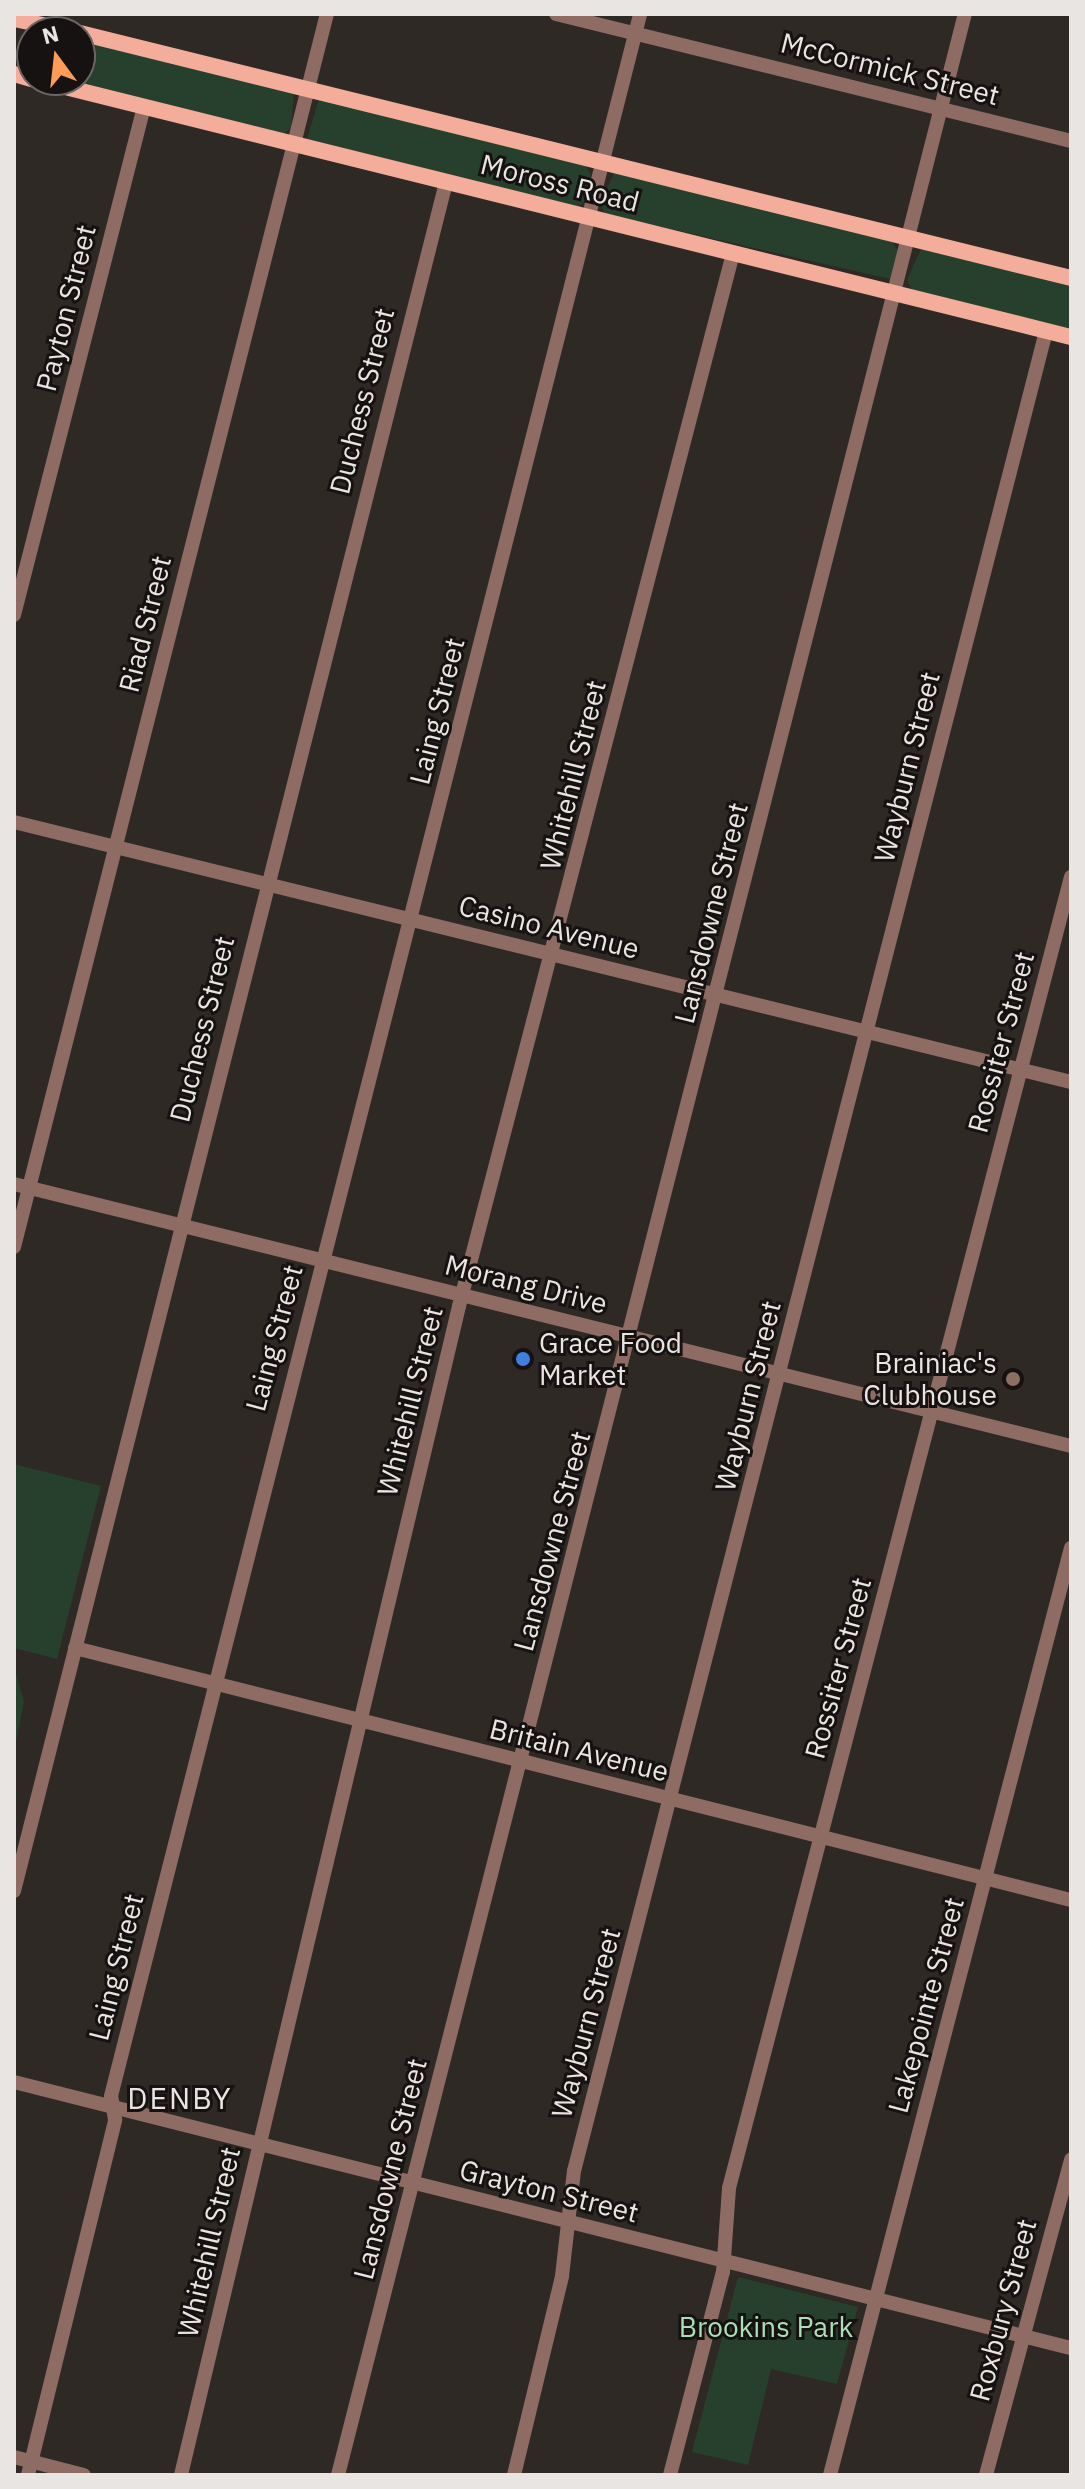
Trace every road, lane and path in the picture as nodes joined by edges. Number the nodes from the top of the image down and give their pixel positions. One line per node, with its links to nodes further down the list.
1 (19, 14): 6 (street)
2 (327, 14): 9 (street, Riad Street)
3 (556, 14): 7 (street, McCormick Street)
4 (640, 14): 7 (street, Laing Street)
5 (965, 14): 12 (street, Lansdowne Street)
6 (14, 19)
7 (635, 33): 12 (street, McCormick Street); 15 (street, Laing Street)
8 (96, 36): 9 (main road, Moross Road)
9 (308, 89): 14 (street, Riad Street); 15 (main road, Moross Road)
10 (96, 95): 11 (main road, Moross Road)
11 (144, 107): 14 (main road, Moross Road); 24 (street, Payton Street)
12 (941, 108): 13 (street, McCormick Street); 18 (street, Lansdowne Street)
13 (1071, 141)
14 (294, 144): 16 (main road, Moross Road); 26 (street, Riad Street)
15 (602, 162): 17 (street, Laing Street); 18 (main road, Moross Road)
16 (446, 182): 17 (main road, Moross Road); 28 (street, Duchess Street)
17 (589, 217): 19 (main road, Moross Road); 29 (street, Laing Street)
18 (909, 238): 20 (main road, Moross Road); 21 (street, Lansdowne Street)
19 (733, 253): 21 (main road, Moross Road); 30 (street, Whitehill Street)
20 (1071, 278)
21 (896, 294): 22 (main road, Moross Road); 31 (street, Lansdowne Street)
22 (1046, 331): 23 (main road, Moross Road); 32 (street, Wayburn Street)
23 (1071, 337)
24 (14, 615)
25 (14, 822): 26 (street, Casino Avenue)
26 (115, 847): 28 (street, Casino Avenue); 35 (street, Riad Street)
27 (1071, 877): 33 (street, Rossiter Street)
28 (266, 884): 29 (street, Casino Avenue); 36 (street, Duchess Street)
29 (410, 920): 30 (street, Casino Avenue); 38 (street, Laing Street)
30 (554, 955): 31 (street, Casino Avenue); 39 (street, Whitehill Street)
31 (716, 996): 32 (street, Casino Avenue); 40 (street, Lansdowne Street)
32 (866, 1033): 33 (street, Casino Avenue); 41 (street, Wayburn Street)
33 (1021, 1069): 34 (street, Casino Avenue); 42 (street, Rossiter Street)
34 (1071, 1082)
35 (21, 1186): 36 (street, Morang Drive); 37 (street, Riad Street)
36 (179, 1225): 38 (street, Morang Drive); 45 (street, Duchess Street)
37 (14, 1247)
38 (321, 1261): 39 (street, Morang Drive); 46 (street, Laing Street)
39 (467, 1296): 40 (street, Morang Drive); 47 (street, Whitehill Street)
40 (630, 1337): 41 (street, Morang Drive); 48 (street, Lansdowne Street)
41 (780, 1374): 42 (street, Morang Drive); 49 (street, Wayburn Street)
42 (932, 1412): 43 (street, Morang Drive); 50 (street, Rossiter Street)
43 (1071, 1446)
44 (1071, 1548): 51 (street, Lakepointe Street)
45 (75, 1648): 46 (street, Britain Avenue); 52 (street, Duchess Street)
46 (214, 1684): 47 (street, Britain Avenue); 55 (street, Laing Street)
47 (357, 1721): 48 (street, Britain Avenue); 56 (street, Whitehill Street)
48 (521, 1763): 49 (street, Britain Avenue); 58 (street, Lansdowne Street)
49 (671, 1800): 50 (street, Britain Avenue); 59 (street, Wayburn Street)
50 (820, 1837): 51 (street, Britain Avenue); 60 (street, Rossiter Street)
51 (986, 1879): 53 (street, Britain Avenue); 61 (street, Lakepointe Street)
52 (14, 1891)
53 (1071, 1900)
54 (14, 2082): 55 (street, Grayton Street)
55 (113, 2107): 56 (street, Grayton Street); 65 (street, Laing Street)
56 (259, 2144): 58 (street, Grayton Street); 67 (street, Whitehill Street)
57 (1071, 2159): 62 (street, Roxbury Street)
58 (413, 2183): 59 (street, Grayton Street); 68 (street, Lansdowne Street)
59 (567, 2222): 60 (street, Grayton Street); 69 (street, Wayburn Street)
60 (722, 2261): 61 (street, Grayton Street); 70 (street, Rossiter Street)
61 (874, 2299): 62 (street, Grayton Street); 71 (street, Lakepointe Street)
62 (1023, 2337): 63 (street, Grayton Street); 72 (street, Roxbury Street)
63 (1071, 2348)
64 (14, 2457): 65 (street)
65 (30, 2468): 66 (street)
66 (84, 2475)
67 (181, 2475)
68 (338, 2475)
69 (514, 2475)
70 (670, 2475)
71 (830, 2475)
72 (986, 2475)

